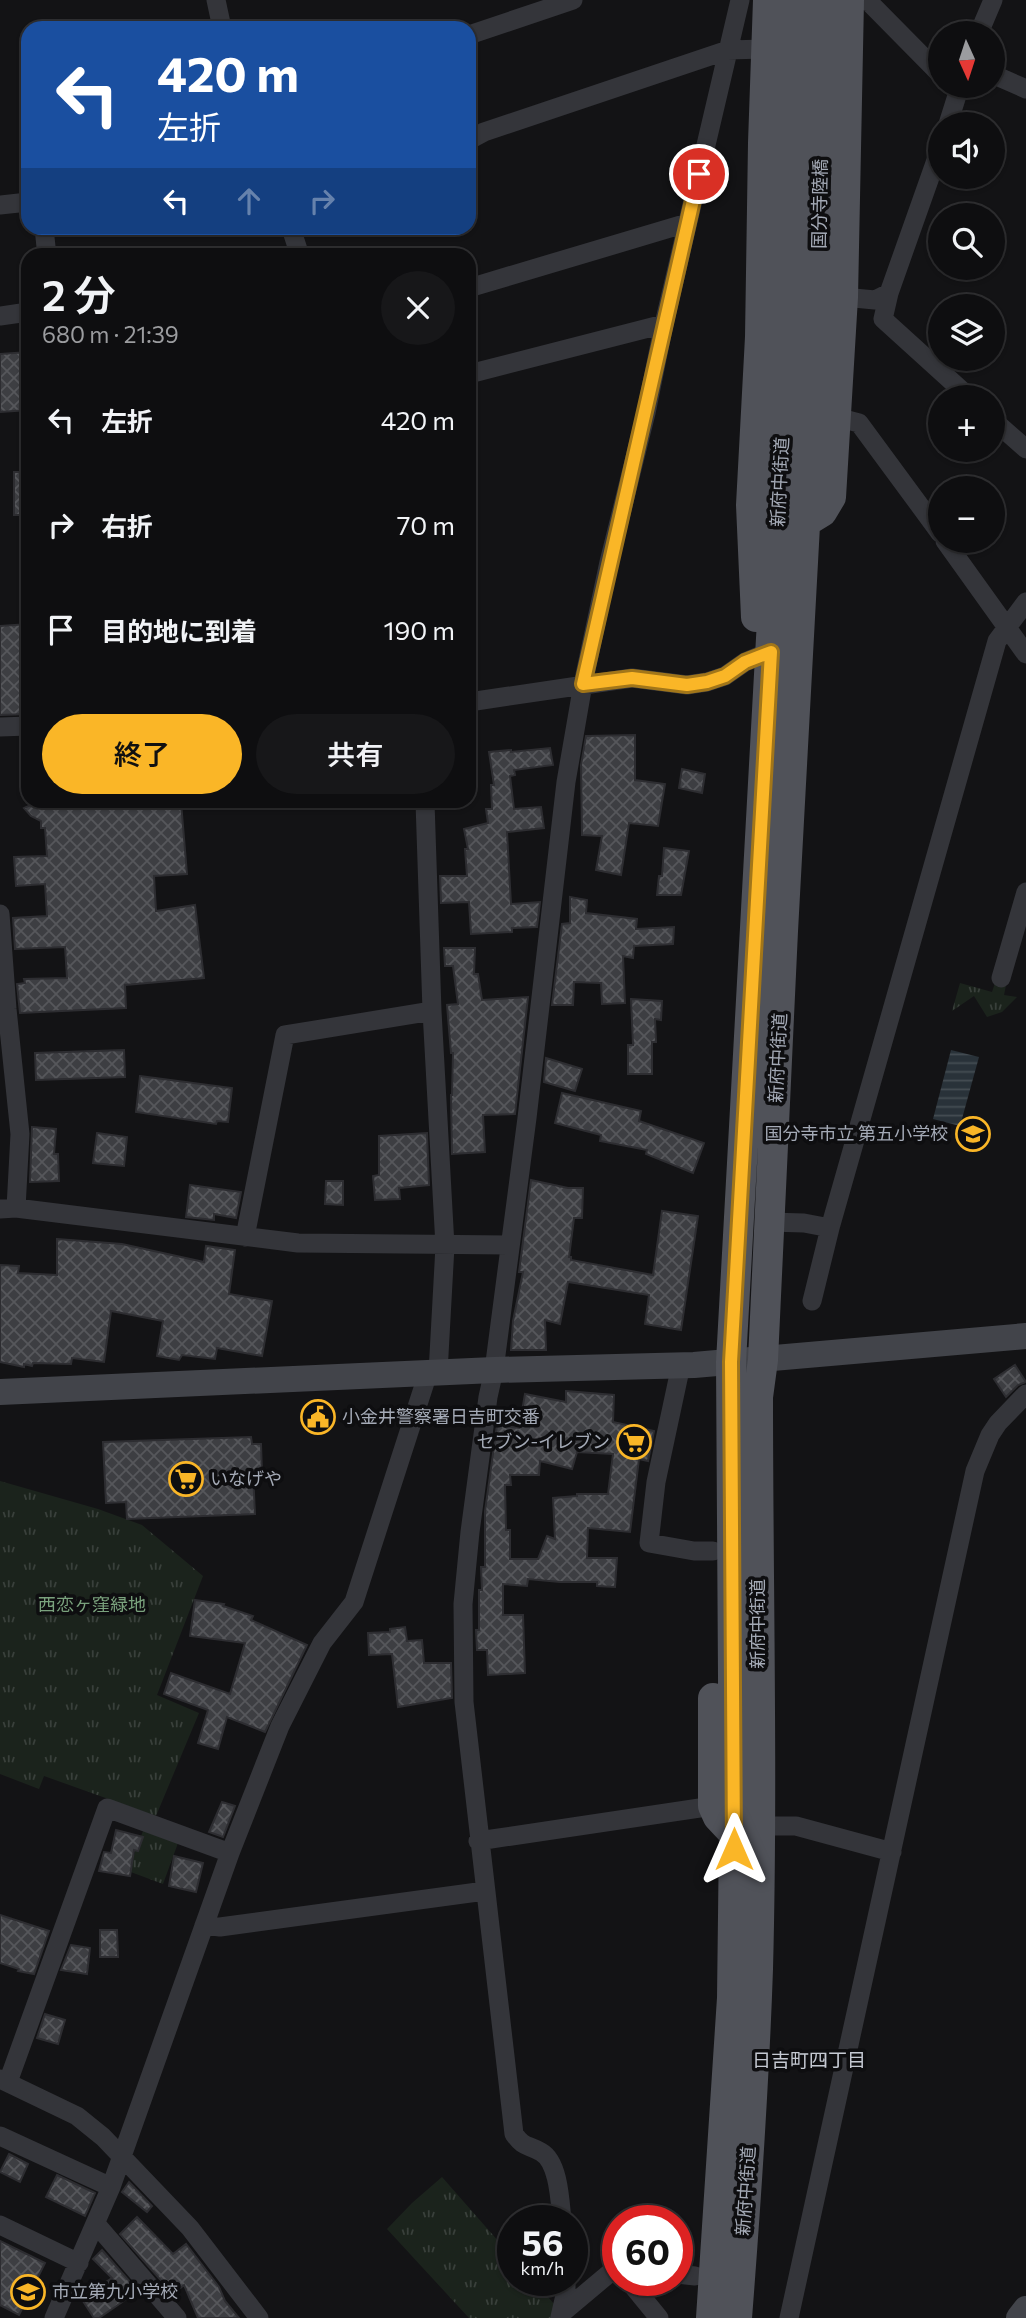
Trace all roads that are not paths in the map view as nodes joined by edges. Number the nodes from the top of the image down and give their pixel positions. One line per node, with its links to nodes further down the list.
1 (216, 0): 10 (street)
2 (573, 0): 12 (street)
3 (740, 0): 14 (street)
4 (768, 0): 13 (main road)
5 (796, 0): 31 (main road, 国分寺陸橋)
6 (824, 0): 31 (main road, 国分寺陸橋)
7 (849, 0): 25 (main road)
8 (860, 0): 15 (street)
9 (993, 0): 11 (street)
10 (220, 21)
11 (984, 21)
12 (476, 32)
13 (768, 49): 14 (street); 38 (main road)
14 (728, 50): 18 (street); 22 (street)
15 (928, 62)
16 (1005, 80): 17 (street)
17 (1026, 89)
18 (476, 136)
19 (928, 183): 24 (street)
20 (21, 203): 21 (street)
21 (0, 205)
22 (687, 223): 23 (street); 28 (street)
23 (476, 286)
24 (889, 293): 25 (street); 30 (street)
25 (843, 298): 31 (main road)
26 (21, 314): 27 (street)
27 (0, 316)
28 (664, 324): 29 (street); 40 (street)
29 (476, 372)
30 (956, 385)
31 (810, 407): 34 (street); 38 (main road, 新府中街道); 47 (main road, 新府中街道)
32 (1005, 430): 33 (street)
33 (1026, 449)
34 (928, 517)
35 (954, 553): 37 (street)
36 (1026, 602): 37 (street)
37 (1006, 626): 39 (street); 53 (street)
38 (771, 652): 40 (street); 60 (main road, 新府中街道)
39 (1026, 654)
40 (583, 684): 41 (street); 55 (street)
41 (476, 701)
42 (21, 726): 43 (street)
43 (0, 727)
44 (425, 808): 50 (street)
45 (1026, 892): 48 (street)
46 (0, 914): 49 (street)
47 (783, 931): 52 (main road, 新府中街道); 60 (main road, 新府中街道)
48 (1001, 978)
49 (3, 1010): 51 (street)
50 (432, 1011): 54 (street); 56 (street)
51 (8, 1208): 54 (street)
52 (769, 1222): 53 (street); 59 (main road, 新府中街道)
53 (830, 1228): 57 (street)
54 (246, 1237): 56 (street)
55 (509, 1245): 56 (street); 62 (street)
56 (445, 1246): 63 (street)
57 (813, 1301)
58 (1026, 1336): 59 (street)
59 (763, 1360): 60 (street); 69 (main road, 新府中街道)
60 (731, 1362): 61 (street); 66 (main road, 新府中街道)
61 (681, 1365): 62 (street); 67 (street)
62 (494, 1370): 63 (street); 70 (street)
63 (433, 1373): 64 (street); 72 (street)
64 (0, 1392)
65 (1026, 1394): 71 (street)
66 (732, 1452): 67 (main road); 69 (main road, 新府中街道)
67 (713, 1551): 68 (main road)
68 (713, 1806): 69 (main road); 70 (street)
69 (747, 1830): 71 (street); 79 (main road, 新府中街道); 97 (main road, 新府中街道)
70 (478, 1841): 73 (street)
71 (892, 1852): 98 (street)
72 (230, 1853): 74 (street); 75 (street)
73 (485, 1891): 74 (street); 80 (street)
74 (204, 1925): 77 (street)
75 (4, 2080): 77 (street)
76 (0, 2137): 78 (street)
77 (123, 2156): 78 (street); 93 (street)
78 (111, 2187): 81 (street)
79 (719, 2203): 83 (main road); 96 (main road, 新府中街道)
80 (560, 2205)
81 (96, 2224): 84 (street); 92 (street)
82 (0, 2225): 84 (street)
83 (693, 2250)
84 (79, 2263): 91 (street)
85 (602, 2281): 90 (street)
86 (563, 2296): 90 (street)
87 (641, 2296): 94 (street)
88 (689, 2296): 95 (main road)
89 (1026, 2309): 99 (street)
90 (560, 2316)
91 (54, 2318)
92 (177, 2318)
93 (259, 2318)
94 (659, 2318)
95 (692, 2318)
96 (711, 2318)
97 (737, 2318)
98 (789, 2318)
99 (1019, 2318)

